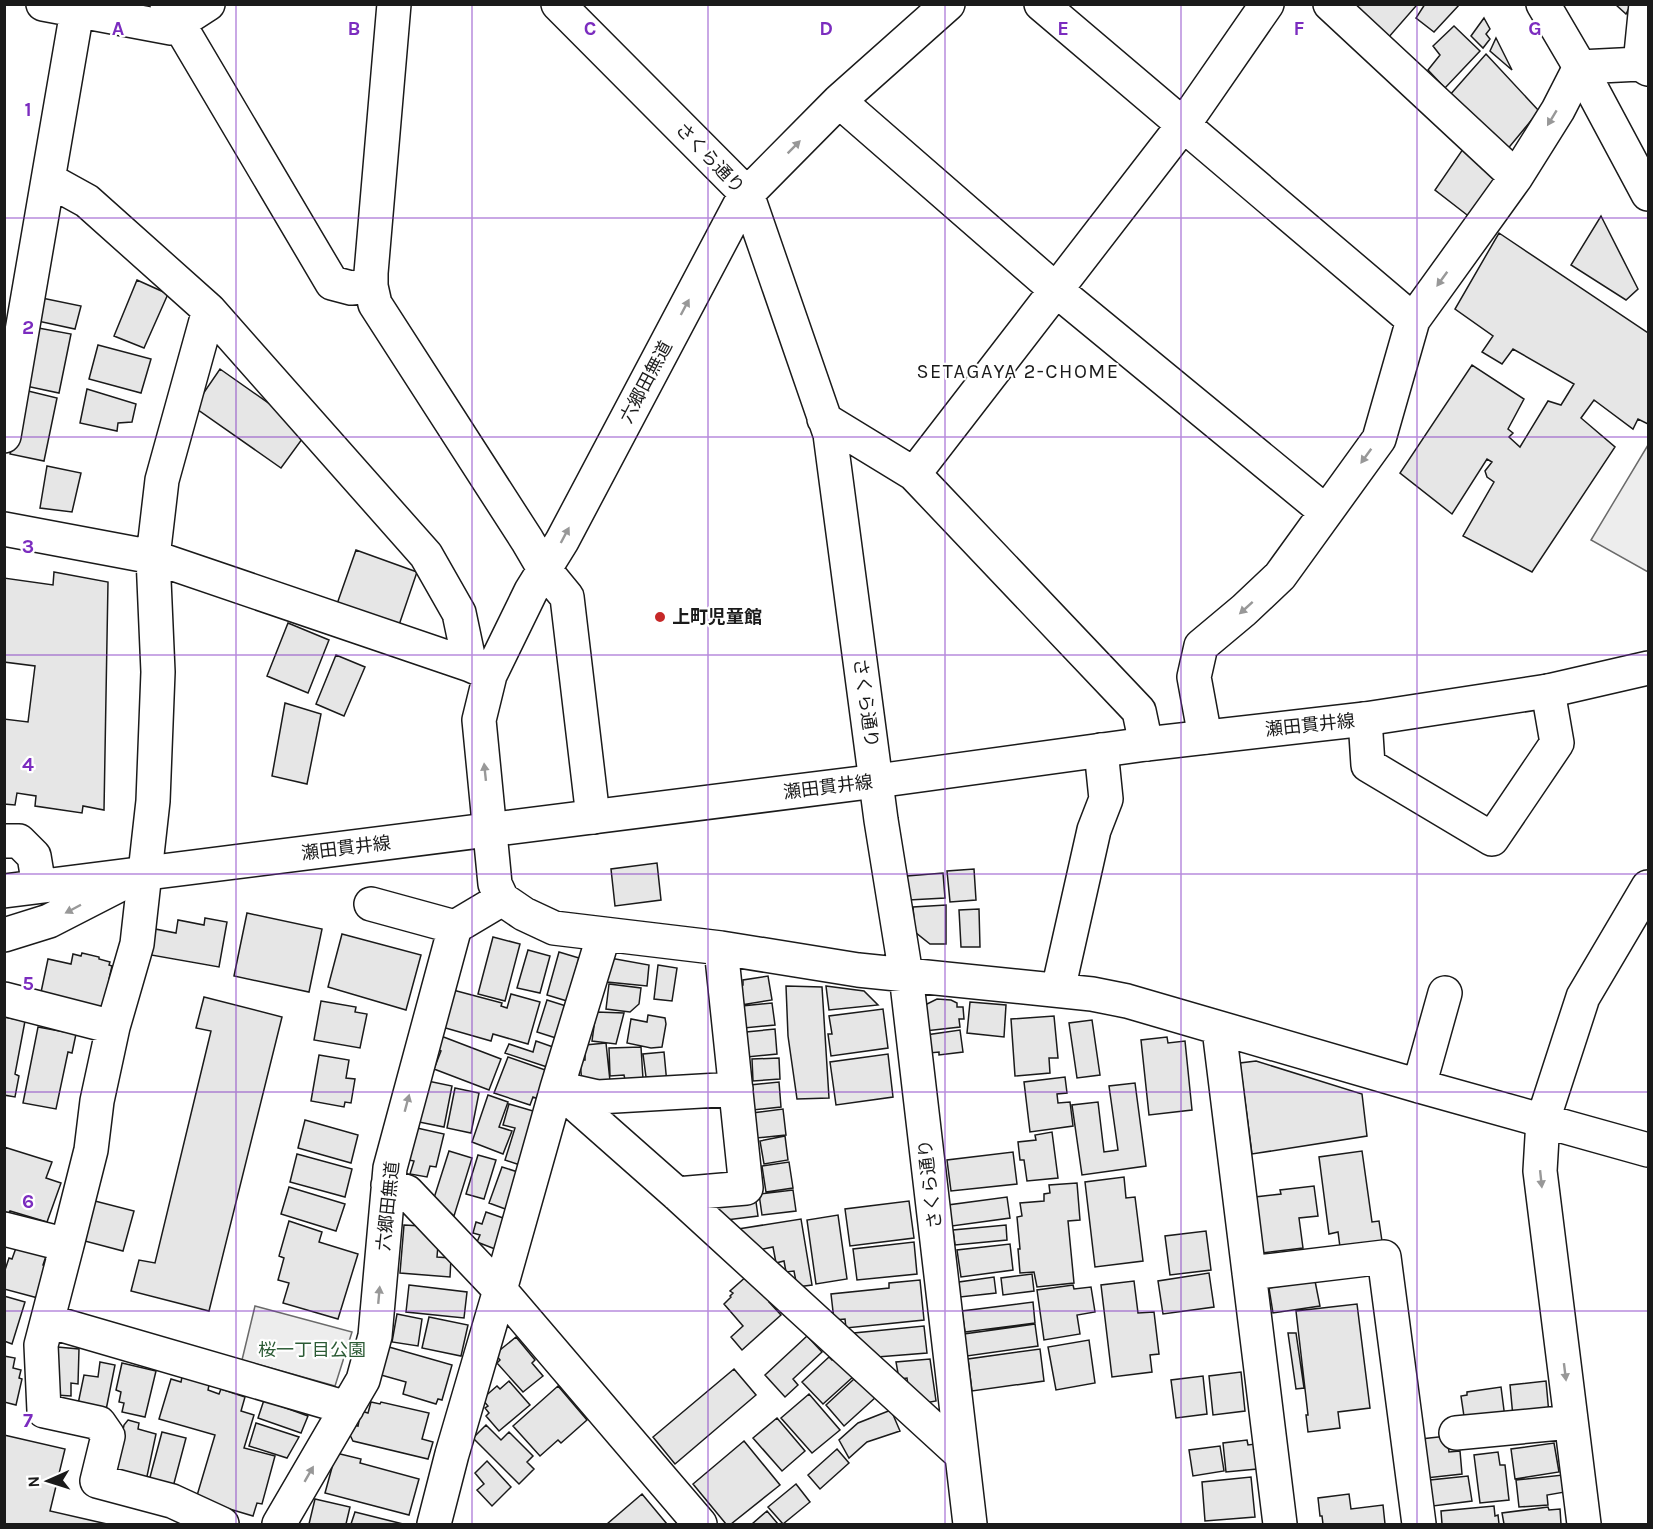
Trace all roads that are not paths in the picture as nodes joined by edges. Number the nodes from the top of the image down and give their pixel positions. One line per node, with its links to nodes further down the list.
1 (43, 4): 11 (street)
2 (208, 4): 12 (street)
3 (394, 4): 21 (street)
4 (558, 4): 19 (street, さくら通り)
5 (948, 4): 15 (street, 六郷田無道)
6 (1041, 4): 16 (street)
7 (1267, 4): 16 (street)
8 (1330, 4): 17 (street)
9 (1543, 4): 14 (street)
10 (1646, 4): 13 (street)
11 (77, 11): 12 (street); 18 (street)
12 (173, 13): 21 (street)
13 (1644, 66): 14 (street)
14 (1580, 67): 17 (street, one-way to 17); 20 (street)
15 (839, 101): 19 (street, 六郷田無道, one-way to 15); 22 (street)
16 (1184, 124): 22 (street); 24 (street)
17 (1516, 177): 24 (street, one-way to 24)
18 (49, 180): 23 (street); 26 (street)
19 (747, 194): 25 (street, さくら通り); 31 (street, 六郷田無道, one-way to 19)
20 (1648, 194)
21 (371, 286): 31 (street)
22 (1056, 290): 27 (street); 28 (street)
23 (209, 310): 30 (street); 33 (street)
24 (1413, 320): 28 (street, one-way to 28)
25 (824, 418): 27 (street); 39 (street, さくら通り)
26 (4, 436)
27 (914, 474): 37 (street)
28 (1326, 512): 36 (street, one-way to 36)
29 (4, 530): 30 (street)
30 (153, 557): 33 (street); 43 (street)
31 (544, 569): 33 (street, 六郷田無道); 40 (street)
32 (1648, 668): 34 (street, 瀬田貫井線)
33 (480, 670): 41 (street, 六郷田無道, one-way to 33)
34 (1548, 691): 35 (street, 瀬田貫井線); 35 (street)
35 (1365, 719): 36 (street, 瀬田貫井線)
36 (1205, 737): 37 (street, 瀬田貫井線)
37 (1146, 744): 38 (street, 瀬田貫井線)
38 (1101, 750): 39 (street, 瀬田貫井線); 54 (street)
39 (877, 781): 40 (street, 瀬田貫井線); 53 (street, さくら通り)
40 (593, 817): 41 (street, 瀬田貫井線)
41 (491, 830): 43 (street, 瀬田貫井線); 47 (street, 六郷田無道)
42 (4, 841): 44 (street)
43 (143, 872): 44 (street, 瀬田貫井線); 51 (street, one-way to 51); 57 (street)
44 (39, 886): 46 (street, 瀬田貫井線)
45 (1648, 887): 62 (street)
46 (4, 891)
47 (502, 899): 49 (street); 50 (street)
48 (371, 904): 49 (street)
49 (455, 927): 64 (street, 六郷田無道, one-way to 49)
50 (604, 934): 52 (street); 60 (street)
51 (4, 935)
52 (721, 948): 53 (street); 61 (street)
53 (906, 975): 54 (street); 74 (street, さくら通り)
54 (1058, 990): 58 (street)
55 (1446, 993): 59 (street)
56 (4, 999): 57 (street)
57 (113, 1027): 67 (street)
58 (1220, 1029): 59 (street); 68 (street)
59 (1419, 1086): 62 (street)
60 (557, 1088): 61 (street); 65 (street); 69 (street)
61 (736, 1089): 65 (street)
62 (1543, 1120): 63 (street); 72 (street, one-way to 72)
63 (1648, 1150)
64 (388, 1185): 69 (street); 71 (street, 六郷田無道, one-way to 64)
65 (677, 1194): 74 (street)
66 (4, 1229): 67 (street)
67 (67, 1245): 70 (street)
68 (1249, 1273): 80 (street); 81 (street)
69 (500, 1290): 77 (street); 78 (street)
70 (48, 1321): 71 (street); 75 (street)
71 (347, 1408): 76 (street, 六郷田無道, one-way to 71)
72 (1571, 1422): 73 (street); 82 (street)
73 (1456, 1433)
74 (961, 1454): 79 (street, さくら通り)
75 (222, 1524)
76 (279, 1524)
77 (434, 1524)
78 (700, 1524)
79 (970, 1524)
80 (1280, 1524)
81 (1419, 1524)
82 (1584, 1524)

